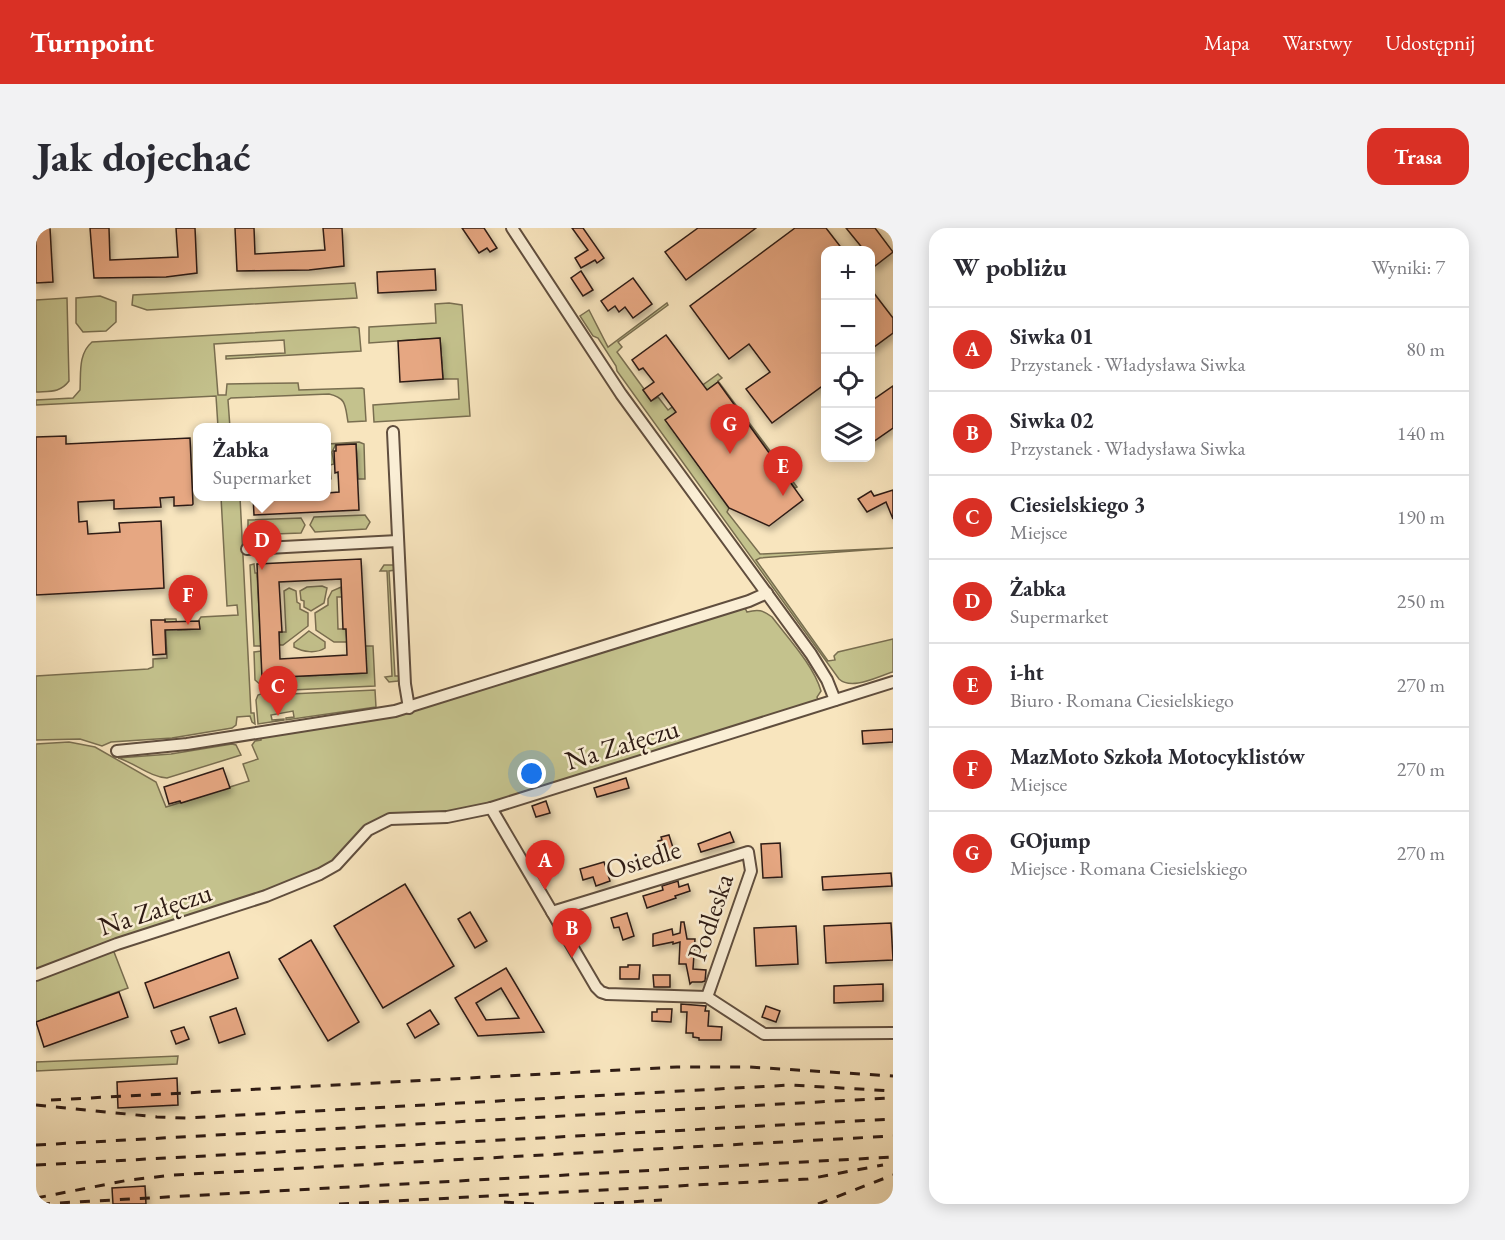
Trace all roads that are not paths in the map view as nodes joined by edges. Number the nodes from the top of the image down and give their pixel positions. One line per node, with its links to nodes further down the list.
1 (512, 228): 5 (street)
2 (393, 432): 3 (street)
3 (398, 541): 4 (street); 8 (street)
4 (247, 549)
5 (767, 593): 7 (street); 8 (street)
6 (893, 682): 7 (street, Na Załęczu)
7 (835, 700): 10 (street, Na Załęczu)
8 (409, 708): 9 (street)
9 (117, 751)
10 (491, 808): 12 (street); 13 (street, Na Załęczu)
11 (748, 852): 12 (street, Osiedle); 14 (street, Podleska)
12 (552, 912): 14 (street)
13 (36, 975)
14 (706, 997): 15 (street)
15 (893, 1033)

